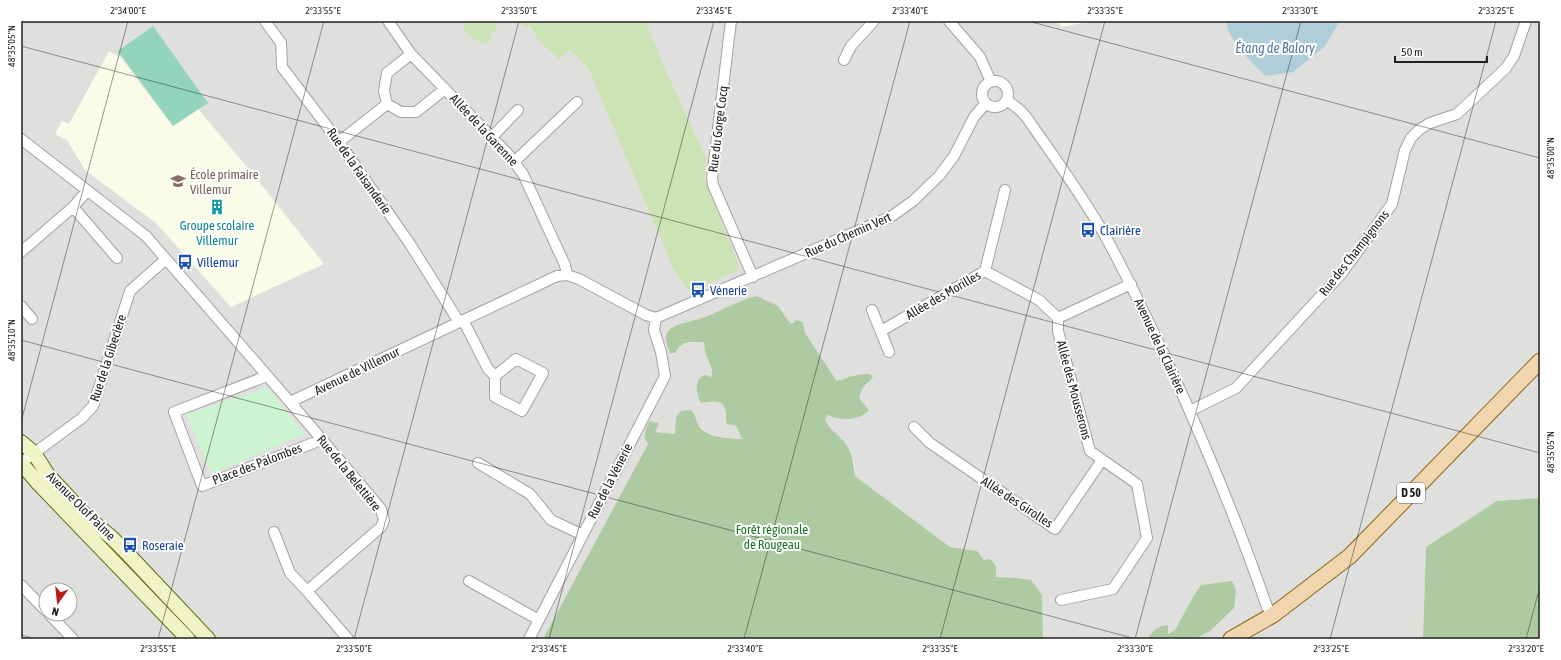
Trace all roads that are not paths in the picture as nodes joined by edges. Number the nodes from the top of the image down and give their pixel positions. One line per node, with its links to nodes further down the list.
1 (265, 21): 18 (street, Rue de la Faisanderie)
2 (388, 21): 7 (street, Allée de la Garenne)
3 (731, 21): 28 (street, Rue du Gorge Cocq)
4 (874, 21): 8 (street)
5 (949, 21): 9 (street)
6 (1526, 21): 42 (street, Rue des Champignons)
7 (411, 54): 10 (street, Allée de la Garenne); 14 (street)
8 (844, 60)
9 (991, 82): 11 (street); 13 (street)
10 (446, 89): 14 (street); 16 (street, Allée de la Garenne)
11 (1007, 100): 13 (street); 29 (street, Avenue de la Clairière)
12 (577, 102): 19 (street)
13 (986, 103): 28 (street, Rue du Chemin Vert)
14 (387, 104): 18 (street)
15 (518, 110): 16 (street)
16 (492, 138): 19 (street, Allée de la Garenne)
17 (21, 139): 21 (street)
18 (339, 142): 35 (street, Rue de la Faisanderie)
19 (514, 162): 27 (street, Allée de la Garenne)
20 (1005, 190): 26 (street)
21 (88, 191): 22 (street); 25 (street)
22 (73, 207): 23 (street); 24 (street)
23 (21, 252)
24 (117, 258)
25 (166, 259): 39 (street); 46 (street, Rue de la Gibecière)
26 (986, 271): 33 (street, Allée des Morilles); 36 (street, Allée des Morilles)
27 (567, 275): 32 (street); 35 (street, Avenue de Villemur)
28 (753, 277): 32 (street, Rue du Chemin Vert)
29 (1131, 284): 33 (street); 42 (street, Avenue de la Clairière)
30 (21, 306): 34 (street)
31 (872, 310): 36 (street)
32 (656, 318): 51 (street, Rue de la Vénerie)
33 (1058, 318): 47 (street, Allée des Mousserons)
34 (32, 319)
35 (461, 321): 40 (street, Rue de la Faisanderie); 41 (street, Avenue de Villemur)
36 (881, 331): 37 (street)
37 (889, 352)
38 (1540, 361): 57 (main road, D 50)
39 (267, 376): 41 (street); 44 (street, Place des Palombes)
40 (495, 376): 40 (street)
41 (290, 402): 44 (street, Rue de la Belettière)
42 (1190, 411): 57 (street, Avenue de la Clairière)
43 (914, 427): 47 (street, Allée des Girolles)
44 (321, 440): 54 (street, Rue de la Belettière)
45 (21, 442): 46 (main road, Avenue Olof Palme)
46 (34, 453): 48 (street, Rue de la Gibecière); 62 (main road, Avenue Olof Palme)
47 (1102, 460): 55 (street, Allée des Mousserons)
48 (21, 463): 61 (main road, Avenue Olof Palme)
49 (478, 463): 51 (street)
50 (274, 532): 54 (street)
51 (583, 535): 58 (street, Rue de la Vénerie)
52 (469, 581): 58 (street)
53 (21, 585): 56 (street)
54 (307, 591): 63 (street)
55 (1061, 600)
56 (38, 603)
57 (1273, 615): 65 (main road, D 50)
58 (539, 620): 64 (street, Rue de la Vénerie)
59 (57, 622): 60 (street)
60 (73, 639)
61 (188, 639)
62 (208, 639)
63 (348, 639)
64 (529, 639)
65 (1232, 639)

